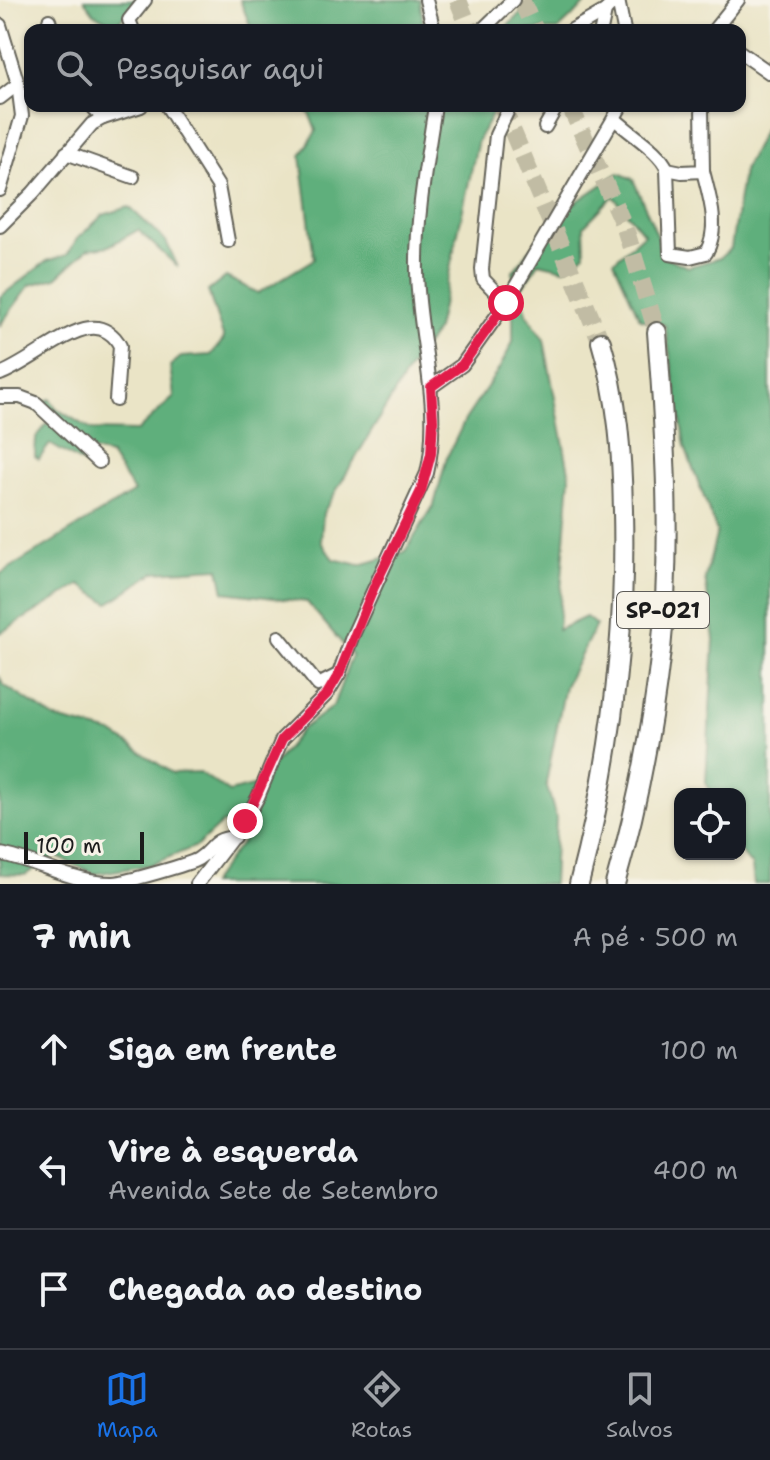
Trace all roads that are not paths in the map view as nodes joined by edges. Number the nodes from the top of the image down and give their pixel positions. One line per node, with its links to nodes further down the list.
1 (145, 0): 7 (street)
2 (426, 0): 8 (street)
3 (513, 0): 9 (street)
4 (617, 0): 6 (street); 12 (street)
5 (738, 0): 13 (street)
6 (605, 11): 10 (street); 11 (street)
7 (131, 24)
8 (432, 24)
9 (488, 24)
10 (582, 24)
11 (602, 24)
12 (623, 24)
13 (719, 24)
14 (0, 25): 17 (street)
15 (746, 56): 16 (street)
16 (770, 73)
17 (18, 84): 18 (street); 33 (street)
18 (0, 98)
19 (98, 112): 27 (street)
20 (122, 112): 27 (street)
21 (171, 112): 35 (street)
22 (434, 112): 40 (street)
23 (507, 112): 36 (street)
24 (554, 112): 28 (street)
25 (618, 112): 30 (street); 36 (street)
26 (702, 112): 31 (street)
27 (103, 118): 29 (street)
28 (545, 127)
29 (66, 153): 32 (street); 34 (street)
30 (667, 169): 31 (street); 31 (street)
31 (703, 171)
32 (133, 177)
33 (0, 190)
34 (0, 226)
35 (228, 241)
36 (506, 303): 40 (street)
37 (657, 332): 50 (highway, SP-021)
38 (601, 342): 49 (highway, SP-021)
39 (0, 374): 42 (street)
40 (431, 387): 45 (street)
41 (0, 397): 43 (street)
42 (116, 400)
43 (99, 462)
44 (279, 637): 45 (street)
45 (339, 674): 46 (street)
46 (234, 837): 47 (street); 48 (street)
47 (0, 854)
48 (197, 884)
49 (579, 884)
50 (615, 884)

